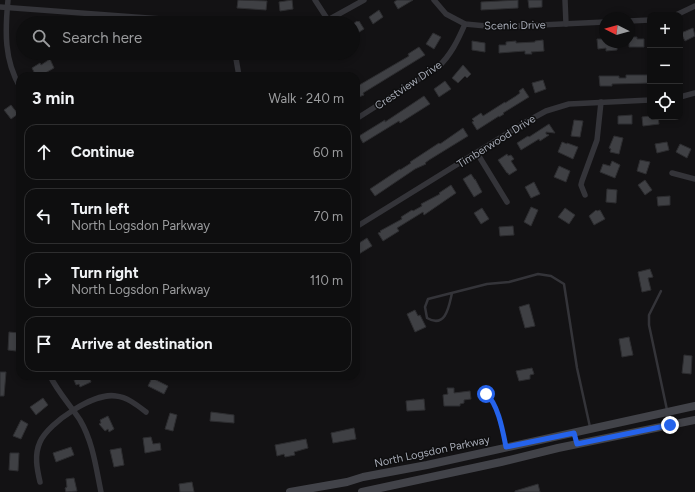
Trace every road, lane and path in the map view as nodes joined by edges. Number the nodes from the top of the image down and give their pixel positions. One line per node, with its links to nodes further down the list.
1 (8, 0): 8 (street)
2 (314, 0): 11 (street)
3 (364, 0): 12 (street)
4 (434, 0): 16 (street, Scenic Drive)
5 (565, 0): 17 (street)
6 (695, 6): 9 (street)
7 (0, 7): 8 (street)
8 (7, 8): 10 (street); 20 (street)
9 (682, 12)
10 (118, 16)
11 (325, 16)
12 (335, 16)
13 (647, 20): 14 (street)
14 (635, 21)
15 (599, 22): 17 (street, Scenic Drive)
16 (464, 24): 17 (street, Scenic Drive); 25 (street, Crestview Drive)
17 (566, 24)
18 (236, 60): 19 (street)
19 (238, 72)
20 (16, 80)
21 (695, 93): 22 (street)
22 (683, 96)
23 (647, 100): 24 (street, Timberwood Drive)
24 (601, 102): 26 (street, Timberwood Drive); 29 (street)
25 (360, 116)
26 (477, 153): 30 (street); 31 (street, Timberwood Drive)
27 (672, 173): 28 (street)
28 (695, 179)
29 (585, 195)
30 (507, 202)
31 (360, 225)
32 (661, 291): 39 (lane)
33 (452, 293): 33 (lane); 42 (lane)
34 (52, 380): 37 (street)
35 (479, 394): 45 (lane)
36 (695, 406): 39 (main road, North Logsdon Parkway)
37 (73, 411): 38 (street); 47 (street); 49 (street)
38 (146, 412)
39 (667, 412): 41 (street); 42 (main road, North Logsdon Parkway)
40 (695, 420): 41 (main road)
41 (670, 425): 44 (main road)
42 (590, 430): 43 (main road, North Logsdon Parkway)
43 (574, 433): 44 (lane); 45 (main road, North Logsdon Parkway)
44 (577, 444): 46 (main road)
45 (503, 448): 46 (main road); 48 (main road, North Logsdon Parkway)
46 (501, 462): 51 (main road)
47 (40, 482)
48 (324, 489): 50 (main road, North Logsdon Parkway)
49 (101, 492)
50 (290, 492)
51 (362, 492)

